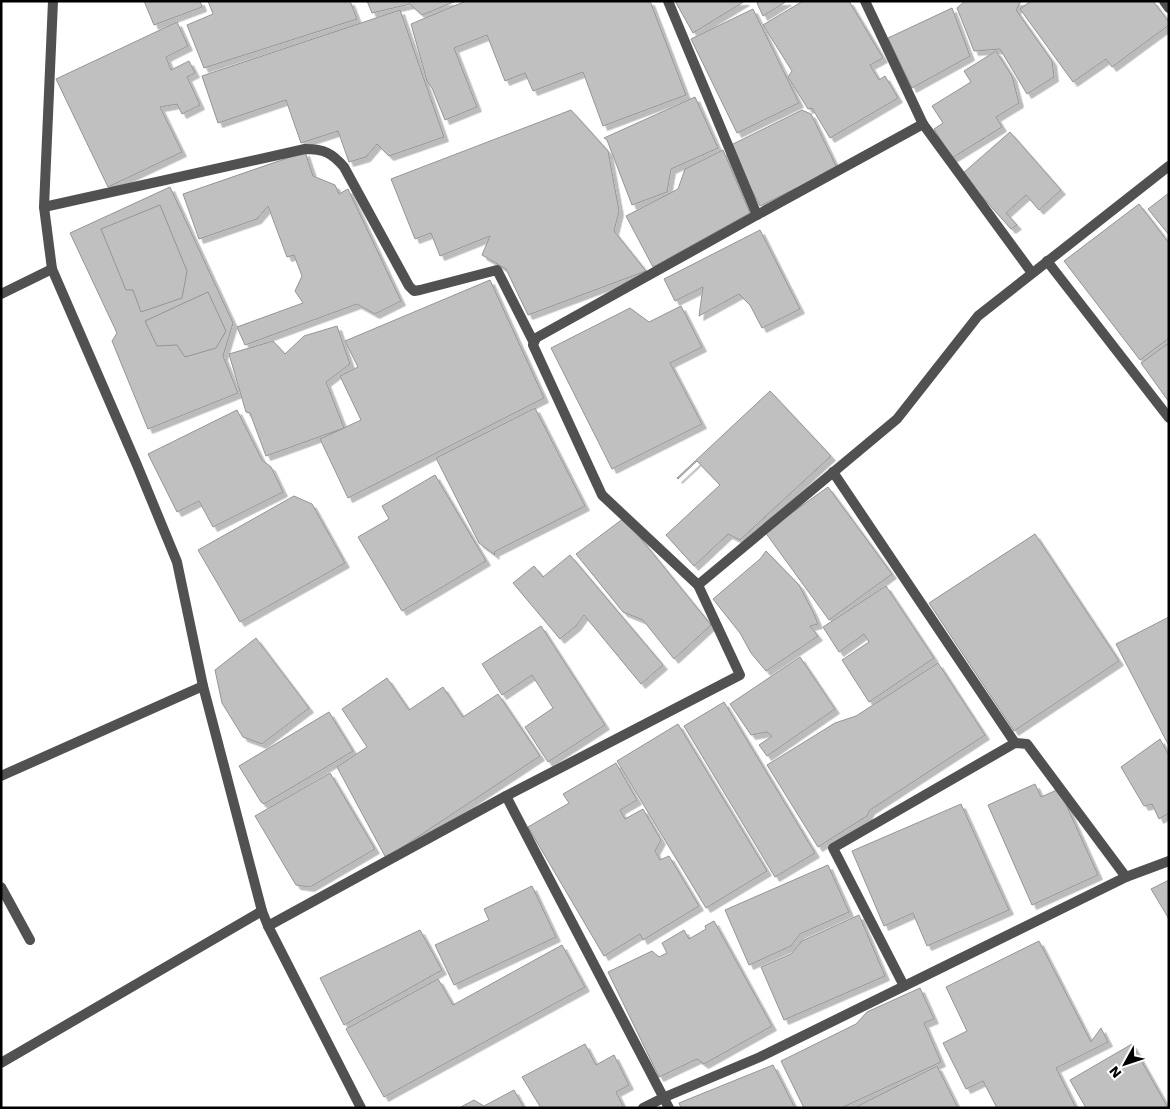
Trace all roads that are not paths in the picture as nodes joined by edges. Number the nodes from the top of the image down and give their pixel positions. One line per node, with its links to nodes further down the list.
1 (53, 1): 8 (street)
2 (668, 1): 9 (street)
3 (865, 1): 6 (street)
4 (1164, 1): 5 (street)
5 (1169, 8)
6 (923, 124): 9 (street); 12 (street)
7 (1169, 166): 10 (street)
8 (44, 207): 11 (street); 14 (street)
9 (756, 215): 14 (street)
10 (1047, 261): 12 (street); 15 (street)
11 (52, 269): 13 (street); 18 (street)
12 (1032, 273): 16 (street)
13 (1, 294)
14 (533, 341): 17 (street)
15 (1169, 418)
16 (833, 472): 17 (street); 19 (street)
17 (698, 585): 21 (street)
18 (203, 686): 20 (street); 25 (street)
19 (1015, 743): 23 (street); 28 (street)
20 (1, 776)
21 (506, 796): 26 (street); 30 (street)
22 (1169, 861): 23 (street)
23 (1126, 877): 28 (street)
24 (1, 888): 27 (street)
25 (262, 911): 26 (street); 29 (street)
26 (268, 926): 31 (street)
27 (30, 940)
28 (904, 986): 30 (street)
29 (1, 1063)
30 (665, 1097): 32 (street); 33 (street)
31 (361, 1108)
32 (644, 1108)
33 (669, 1108)

